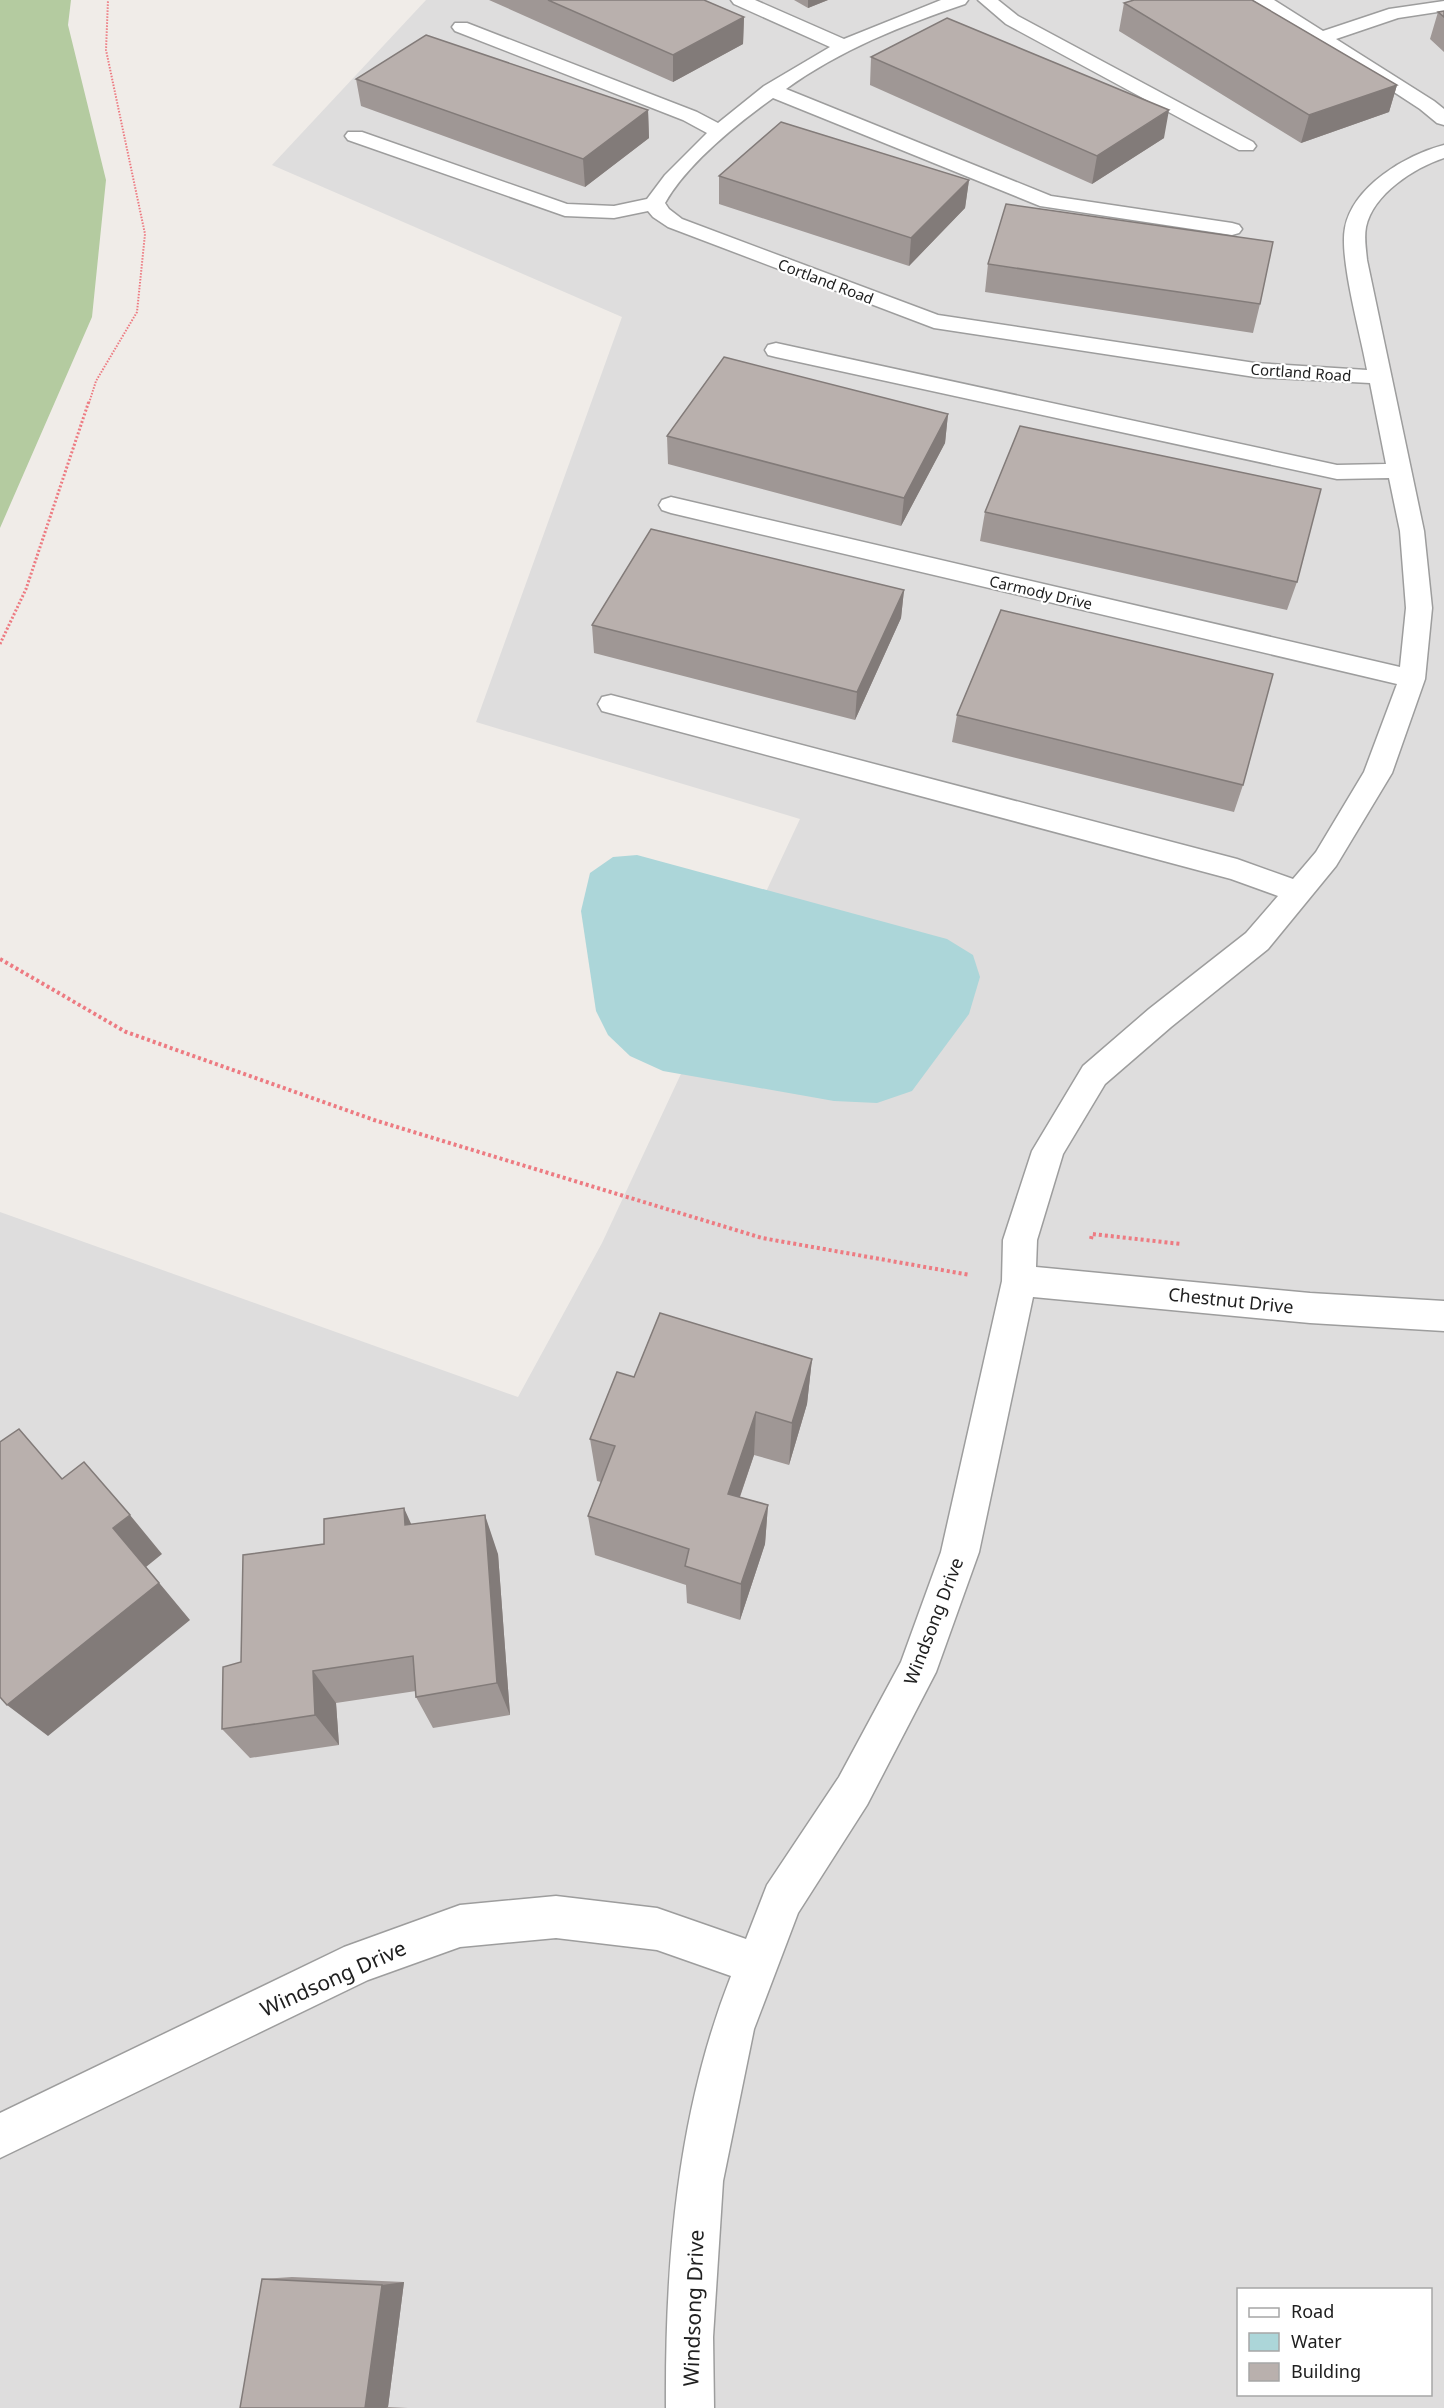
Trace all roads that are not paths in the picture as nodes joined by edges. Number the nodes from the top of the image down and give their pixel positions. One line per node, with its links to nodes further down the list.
1 (740, 0): 8 (street)
2 (960, 0): 8 (street)
3 (987, 0): 13 (street)
4 (1262, 0): 7 (street)
5 (1444, 6): 7 (street)
6 (461, 27): 11 (street)
7 (1321, 38): 10 (street)
8 (844, 46): 9 (street)
9 (771, 90): 11 (street); 16 (street)
10 (1444, 119)
11 (719, 130): 15 (street)
12 (356, 136): 15 (street)
13 (1246, 146)
14 (1444, 151): 18 (street)
15 (655, 203): 18 (street, Cortland Road)
16 (1232, 229)
17 (776, 350): 19 (street)
18 (1379, 377): 19 (street)
19 (1399, 471): 21 (street)
20 (671, 505): 21 (street, Carmody Drive)
21 (1412, 679): 23 (street)
22 (611, 705): 23 (street)
23 (1299, 892): 24 (street)
24 (1018, 1281): 25 (street, Chestnut Drive); 26 (street, Windsong Drive)
25 (1444, 1316)
26 (757, 1964): 27 (street, Windsong Drive); 28 (street, Windsong Drive)
27 (0, 2136)
28 (690, 2408)

